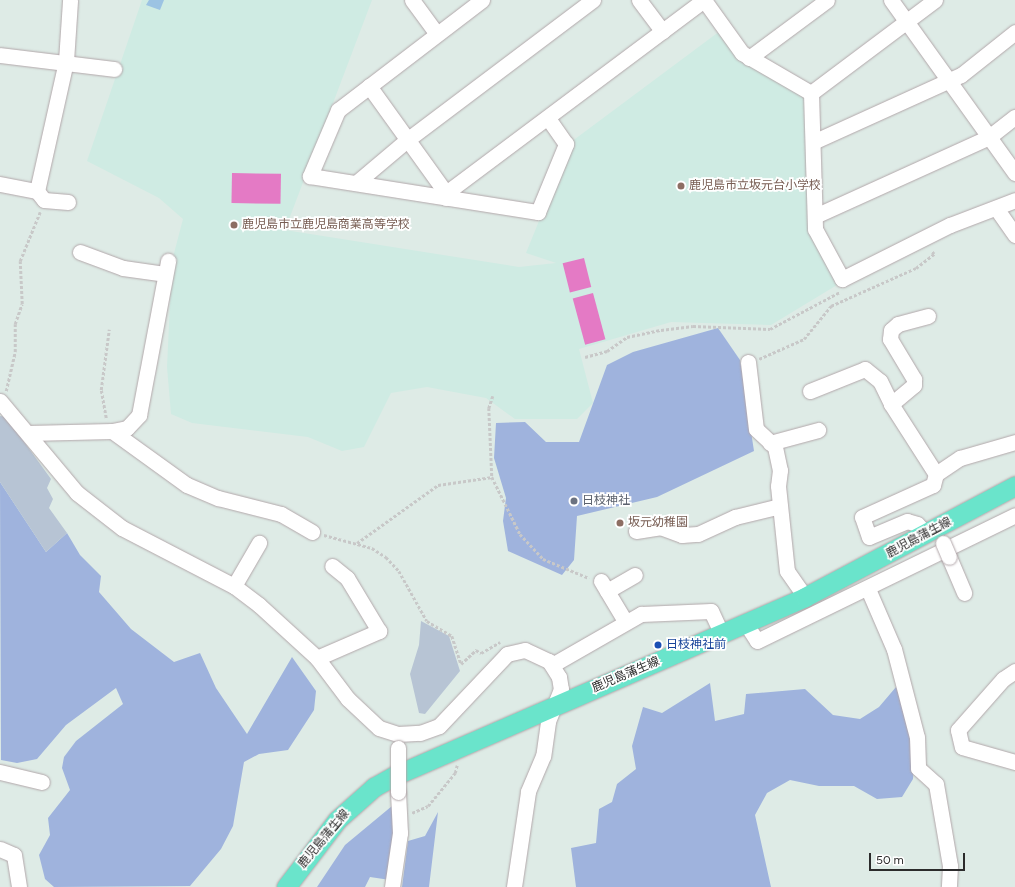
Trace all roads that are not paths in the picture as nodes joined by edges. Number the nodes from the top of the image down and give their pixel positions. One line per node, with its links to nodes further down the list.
1 (70, 0): 16 (street)
2 (412, 0): 13 (street)
3 (482, 0): 13 (street)
4 (593, 0): 24 (street)
5 (639, 0): 11 (street)
6 (704, 0): 11 (street); 15 (street)
7 (826, 0): 15 (street)
8 (891, 0): 10 (street)
9 (935, 0): 10 (street)
10 (906, 22): 18 (street); 20 (street)
11 (662, 31): 22 (street)
12 (1015, 32): 18 (street)
13 (437, 34): 19 (street)
14 (0, 55): 16 (street)
15 (749, 58): 20 (street)
16 (66, 61): 17 (street); 29 (street)
17 (114, 69)
18 (947, 79): 23 (street); 25 (street)
19 (369, 86): 24 (street); 27 (street)
20 (811, 93): 25 (street)
21 (1015, 117): 23 (street)
22 (548, 118): 30 (street); 30 (street)
23 (988, 137): 26 (street); 34 (street)
24 (407, 140): 27 (street); 30 (street)
25 (813, 142): 34 (street)
26 (1015, 173)
27 (356, 183): 30 (street)
28 (0, 184): 29 (street)
29 (40, 196): 32 (street)
30 (446, 196)
31 (1015, 200): 33 (street)
32 (68, 202)
33 (996, 208): 34 (street); 35 (street)
34 (815, 216)
35 (1015, 235)
36 (80, 252): 43 (street)
37 (928, 316): 41 (street)
38 (748, 362): 46 (street)
39 (810, 391): 41 (street)
40 (1, 403): 44 (street)
41 (891, 404): 47 (street)
42 (818, 430): 46 (street)
43 (112, 431): 44 (street); 52 (street)
44 (28, 433): 57 (street)
45 (1015, 442): 47 (street)
46 (770, 443): 49 (street)
47 (936, 474): 53 (street)
48 (1015, 486): 53 (main road, 鹿児島蒲生線)
49 (780, 506): 51 (street); 60 (street)
50 (1015, 515): 58 (street)
51 (636, 531)
52 (312, 532)
53 (935, 535): 59 (street, bridge); 60 (main road, 鹿児島蒲生線)
54 (259, 543): 57 (street)
55 (332, 566): 64 (street)
56 (635, 575): 61 (street)
57 (234, 586): 64 (street)
58 (868, 589): 62 (street); 77 (street)
59 (964, 593)
60 (805, 597): 62 (main road, 鹿児島蒲生線)
61 (625, 622): 63 (street); 65 (street)
62 (746, 624): 63 (main road, 鹿児島蒲生線)
63 (722, 635): 67 (main road, 鹿児島蒲生線)
64 (317, 658): 68 (street)
65 (552, 665): 67 (street); 68 (street)
66 (1015, 672): 69 (street)
67 (558, 704): 74 (main road, 鹿児島蒲生線); 76 (street)
68 (398, 741): 75 (street, bridge)
69 (1015, 762)
70 (0, 772): 71 (street)
71 (42, 782)
72 (0, 849): 73 (street)
73 (20, 887)
74 (286, 887)
75 (392, 887)
76 (514, 887)
77 (949, 887)

